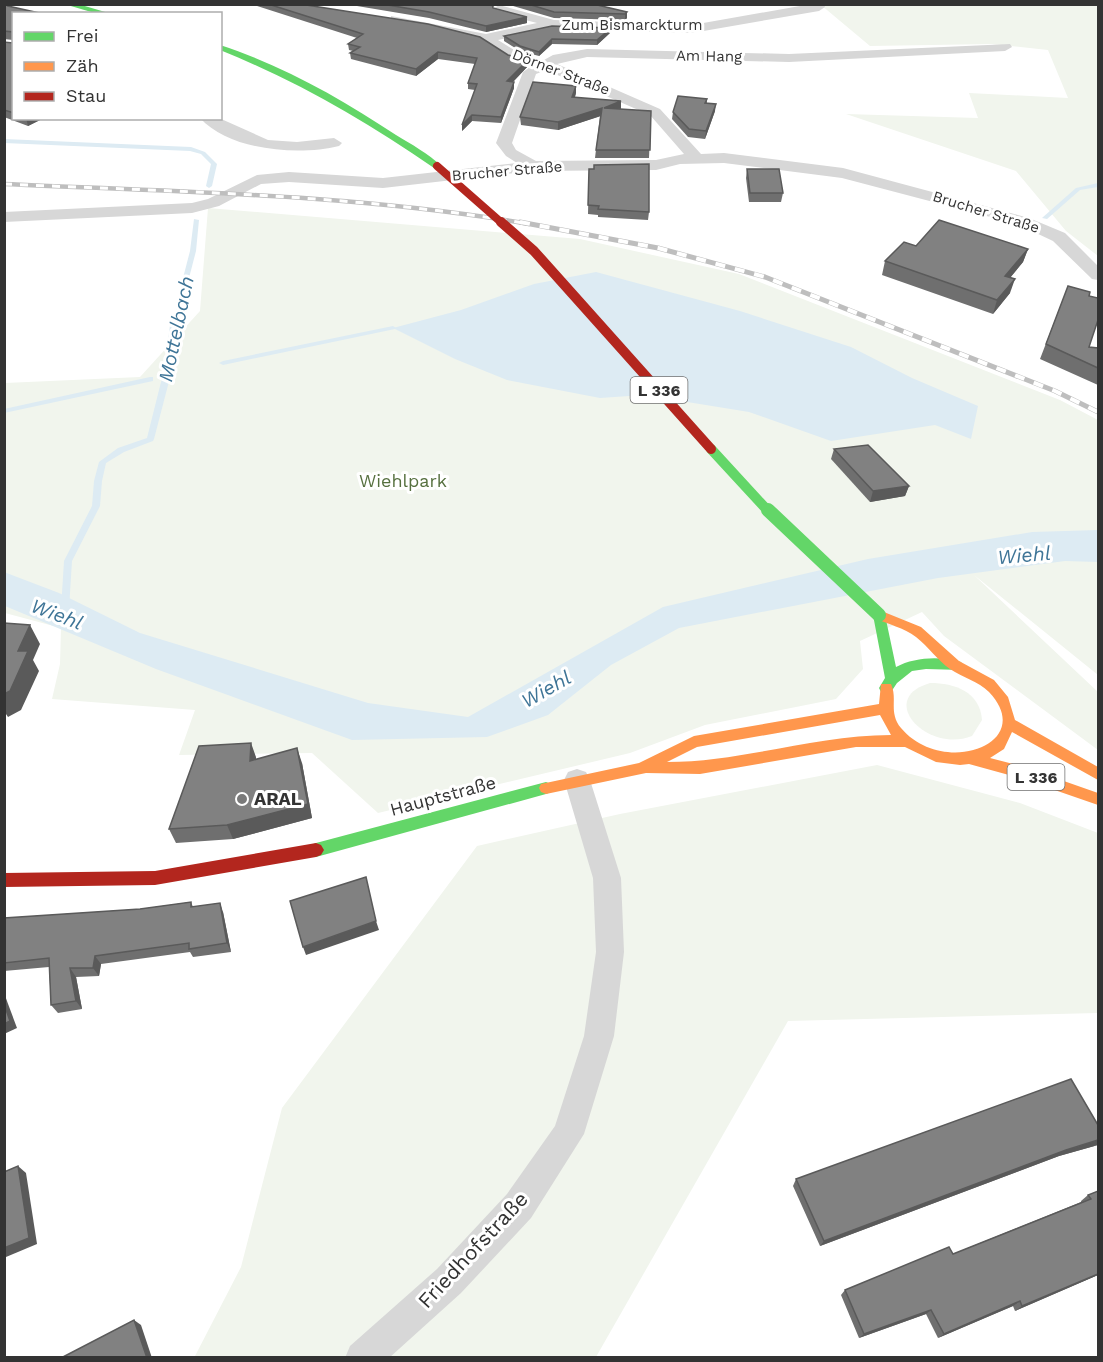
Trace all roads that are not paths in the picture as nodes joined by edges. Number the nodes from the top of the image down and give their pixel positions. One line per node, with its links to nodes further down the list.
1 (67, 4): 5 (main road)
2 (819, 7): 8 (street, Zum Bismarckturm)
3 (500, 9): 8 (street, Zum Bismarckturm)
4 (424, 10): 7 (street)
5 (101, 12)
6 (385, 18): 7 (street, Dörner Straße)
7 (429, 24): 9 (street, Dörner Straße)
8 (552, 24): 9 (street, Zum Bismarckturm)
9 (486, 38): 12 (street, Dörner Straße)
10 (1005, 47): 12 (street, Am Hang)
11 (222, 48): 19 (main road, L 336, bridge)
12 (544, 64): 15 (street, Dörner Straße); 16 (street)
13 (210, 120): 14 (street)
14 (334, 143)
15 (696, 158): 16 (street, Brucher Straße); 18 (street, Brucher Straße)
16 (533, 166): 17 (street, Brucher Straße)
17 (4, 217)
18 (1098, 275)
19 (879, 615): 20 (main road, L 336); 21 (main road)
20 (956, 666): 21 (main road, L 336); 23 (main road, L 336)
21 (892, 678): 22 (main road)
22 (884, 709): 24 (main road, L 336); 26 (main road, Hauptstraße)
23 (1009, 723): 25 (main road, L 336); 27 (main road, L 336)
24 (905, 741): 25 (main road, L 336); 26 (main road)
25 (972, 759): 29 (main road, L 336)
26 (642, 768): 28 (main road, Hauptstraße)
27 (1098, 774)
28 (577, 780): 30 (main road, Hauptstraße); 31 (street, Friedhofstraße)
29 (1098, 799)
30 (4, 880)
31 (362, 1358)

